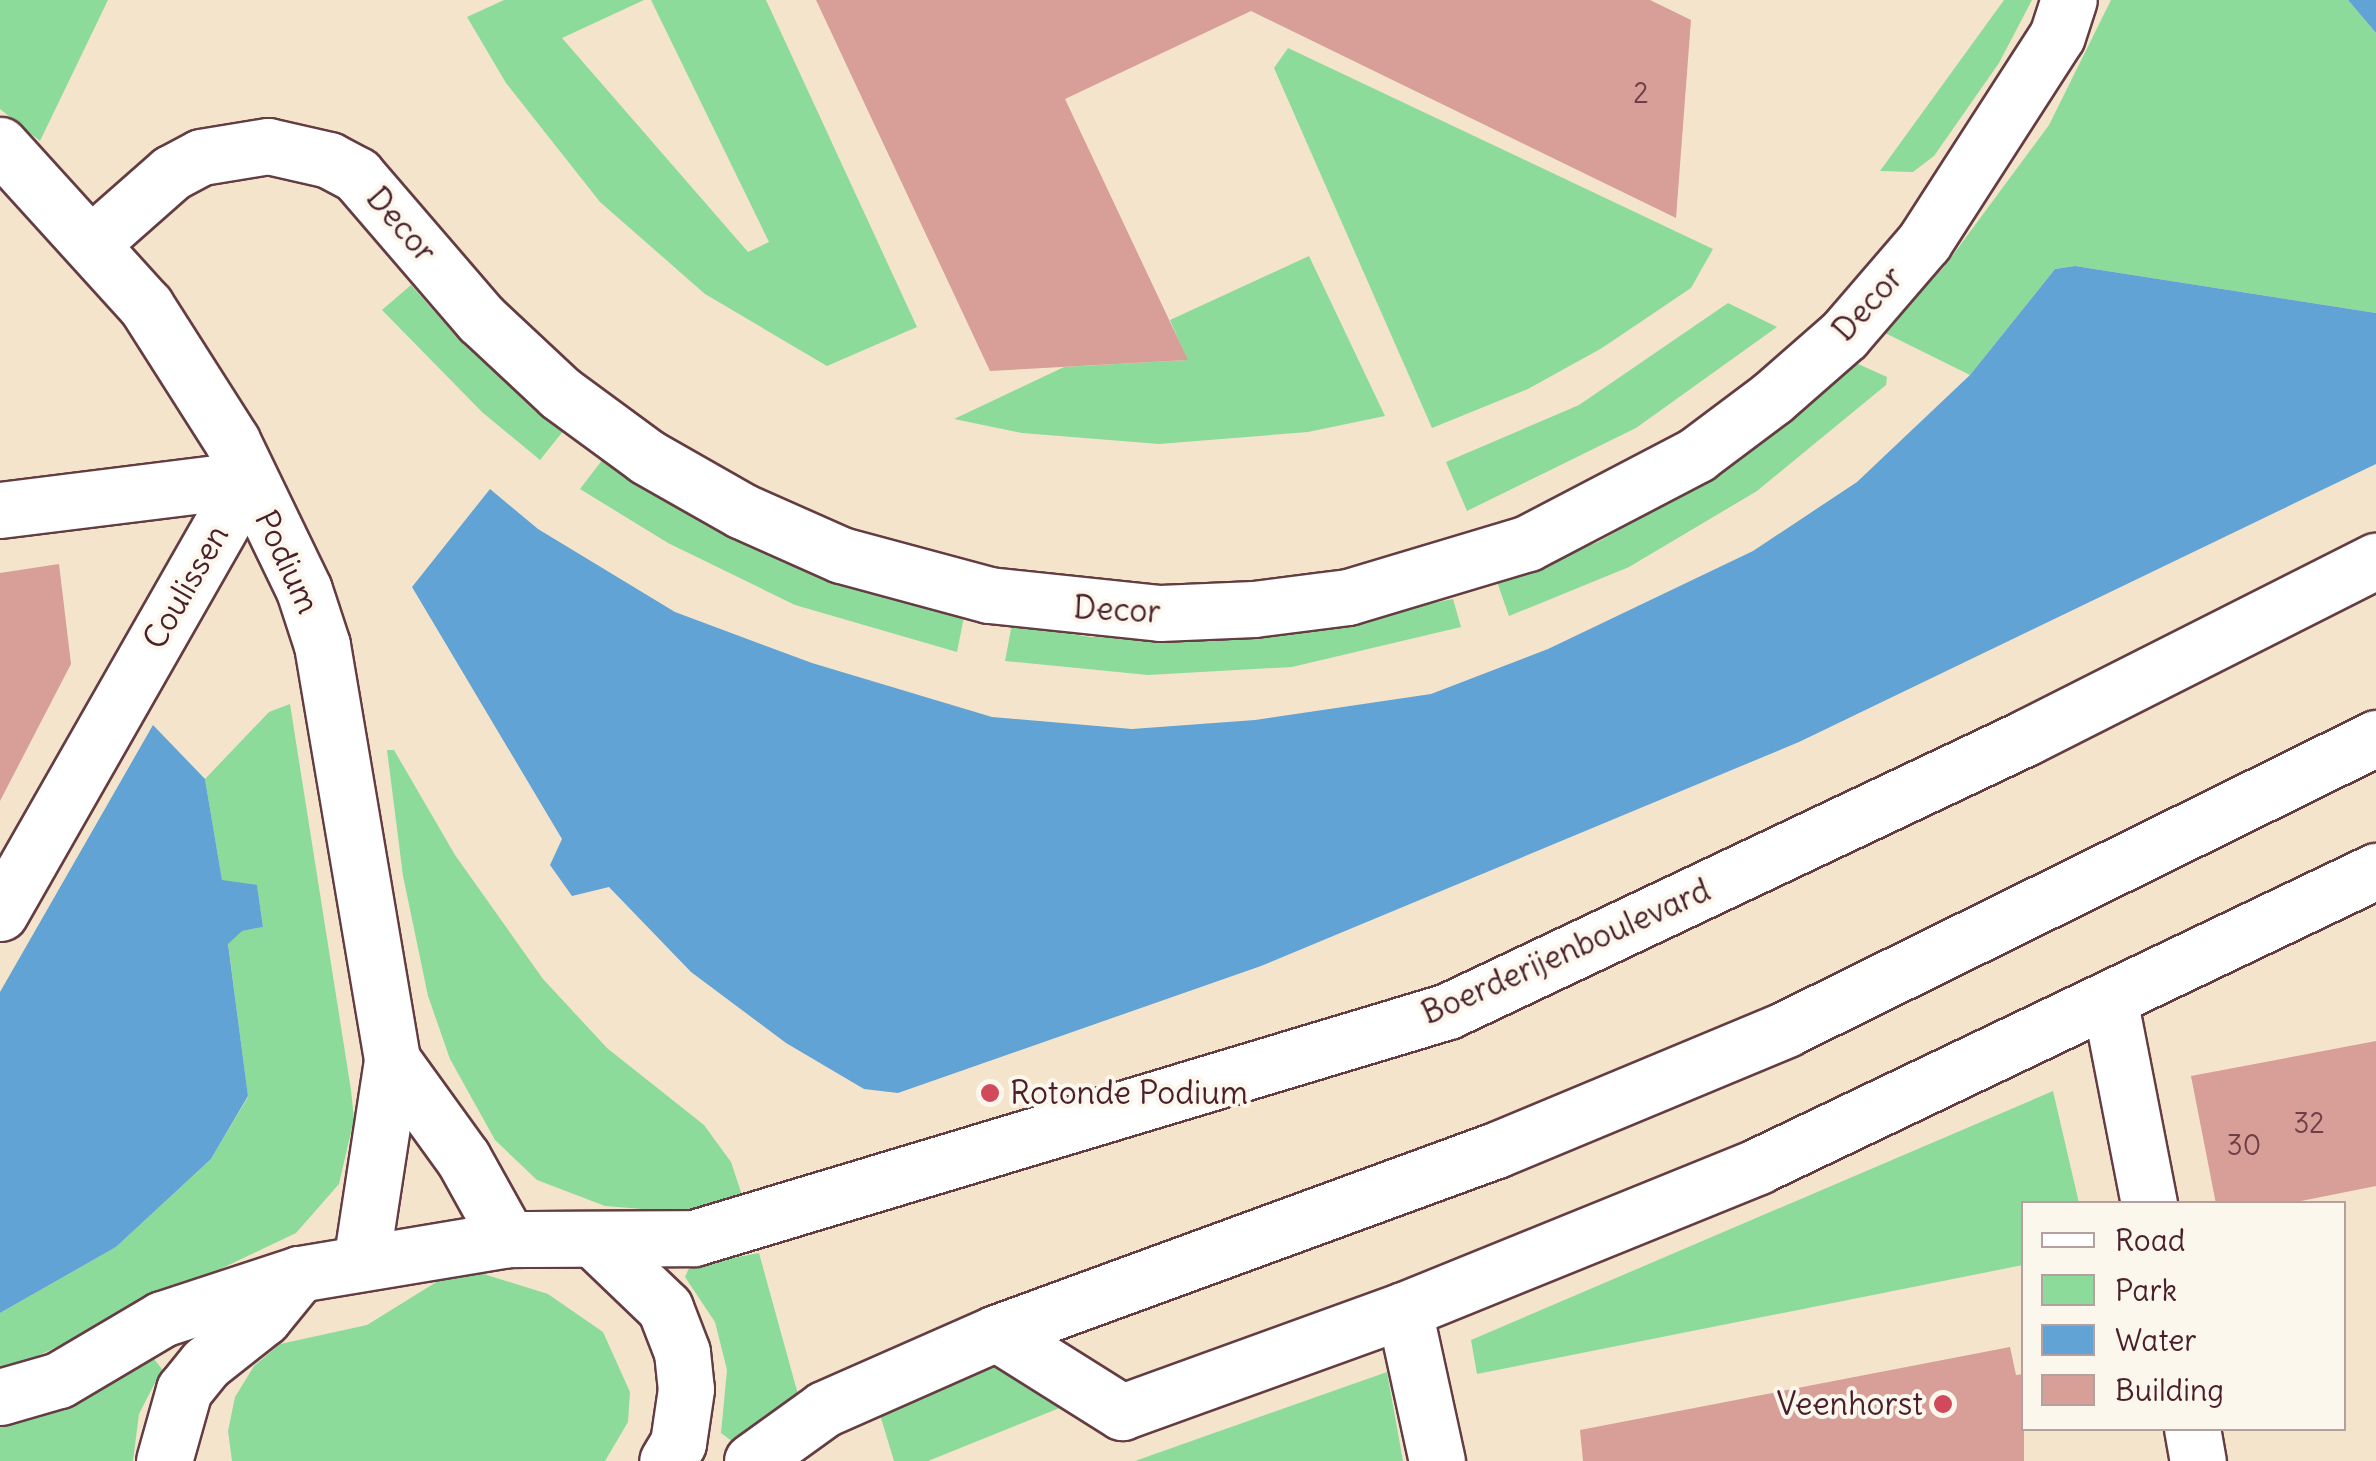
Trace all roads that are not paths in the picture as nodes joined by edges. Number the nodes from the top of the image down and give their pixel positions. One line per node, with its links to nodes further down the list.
1 (2069, 0): 3 (street, Decor)
2 (0, 145): 3 (street, Podium)
3 (94, 241): 4 (street, Podium)
4 (248, 479): 5 (street, Coulissen); 9 (street, Coulissen); 11 (street, Podium)
5 (0, 510)
6 (2376, 561): 14 (street, Boerderijenboulevard)
7 (2376, 738): 18 (street)
8 (2376, 872): 10 (street)
9 (0, 913)
10 (2110, 1003): 12 (street); 17 (street)
11 (392, 1060): 13 (street, Podium); 15 (street, Podium)
12 (2147, 1201)
13 (508, 1239): 14 (street, Boerderijenboulevard); 15 (street, Boerderijenboulevard)
14 (593, 1239): 22 (street)
15 (361, 1262): 16 (street, Boerderijenboulevard)
16 (299, 1274): 19 (street, Boerderijenboulevard); 21 (street)
17 (1404, 1310): 18 (street); 24 (street)
18 (996, 1333): 23 (street)
19 (0, 1396)
20 (2193, 1431): 25 (street)
21 (164, 1461)
22 (667, 1461)
23 (752, 1461)
24 (1437, 1461)
25 (2198, 1461)

